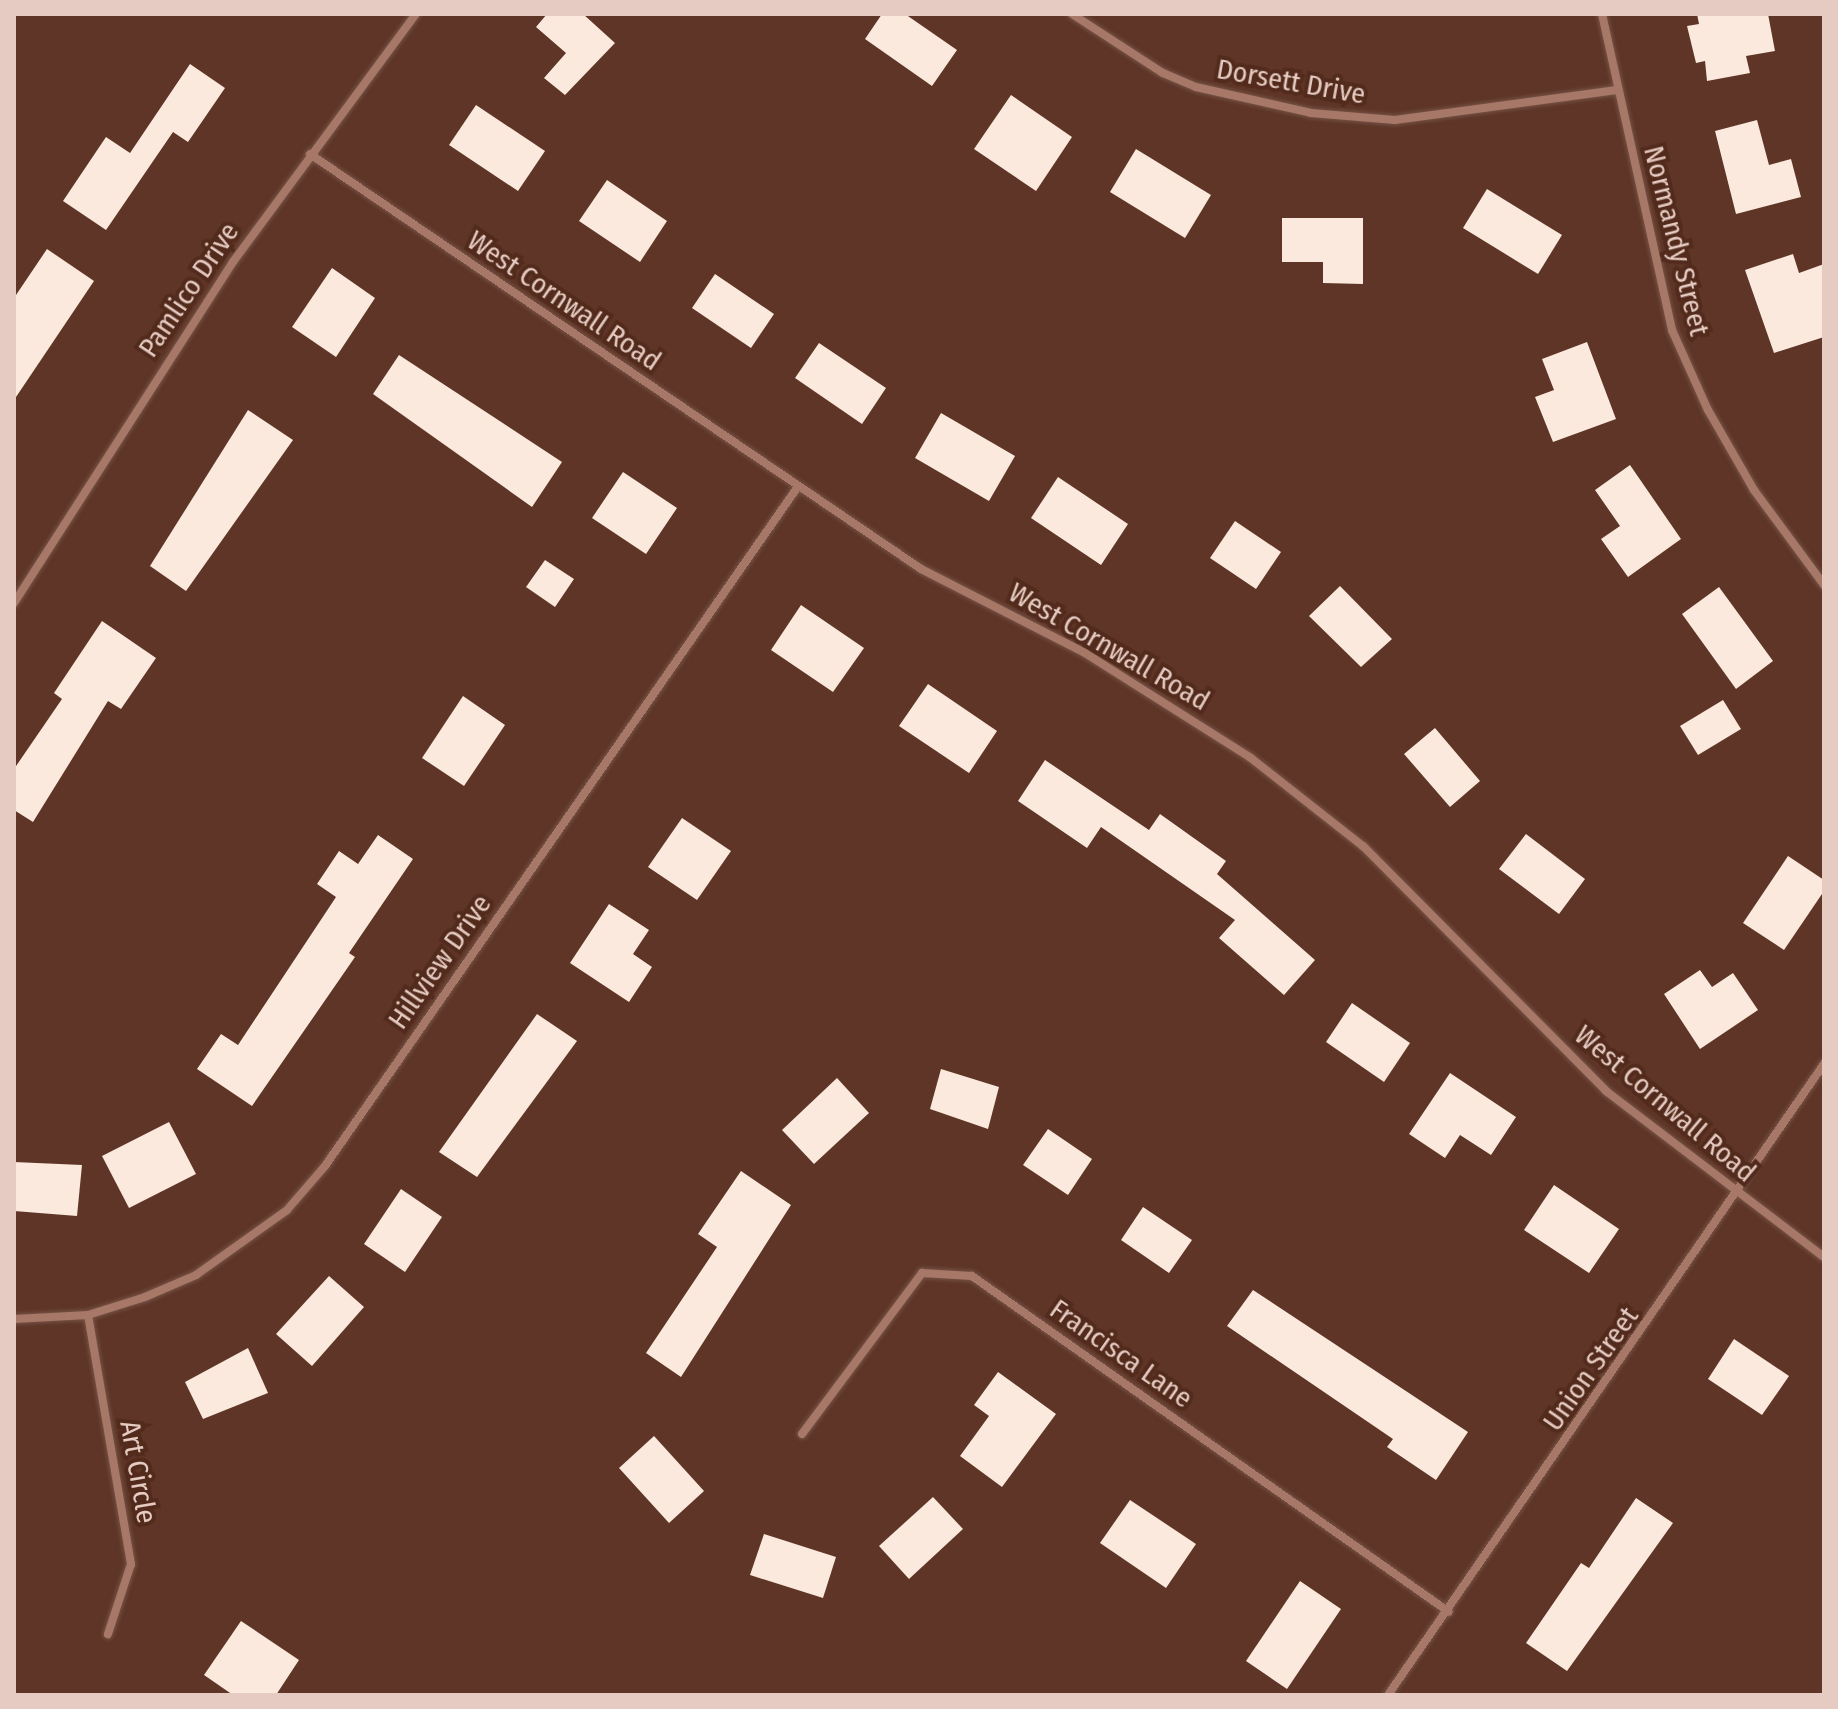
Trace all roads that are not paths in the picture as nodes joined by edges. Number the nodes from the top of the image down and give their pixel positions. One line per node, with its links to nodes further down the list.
1 (416, 14): 5 (street, Pamlico Drive)
2 (1072, 14): 4 (street, Dorsett Drive)
3 (1602, 14): 4 (street, Normandy Street)
4 (1617, 90): 7 (street, Normandy Street)
5 (310, 154): 6 (street, West Cornwall Road); 8 (street, Pamlico Drive)
6 (797, 488): 10 (street, West Cornwall Road); 12 (street, Hillview Drive)
7 (1824, 585)
8 (14, 603)
9 (1824, 1064): 10 (street, Union Street)
10 (1737, 1195): 11 (street, West Cornwall Road); 15 (street, Union Street)
11 (1824, 1257)
12 (88, 1315): 13 (street, Hillview Drive); 16 (street, Art Circle)
13 (14, 1319)
14 (802, 1434): 15 (street, Francisca Lane)
15 (1449, 1612): 17 (street, Union Street)
16 (108, 1634)
17 (1388, 1695)

